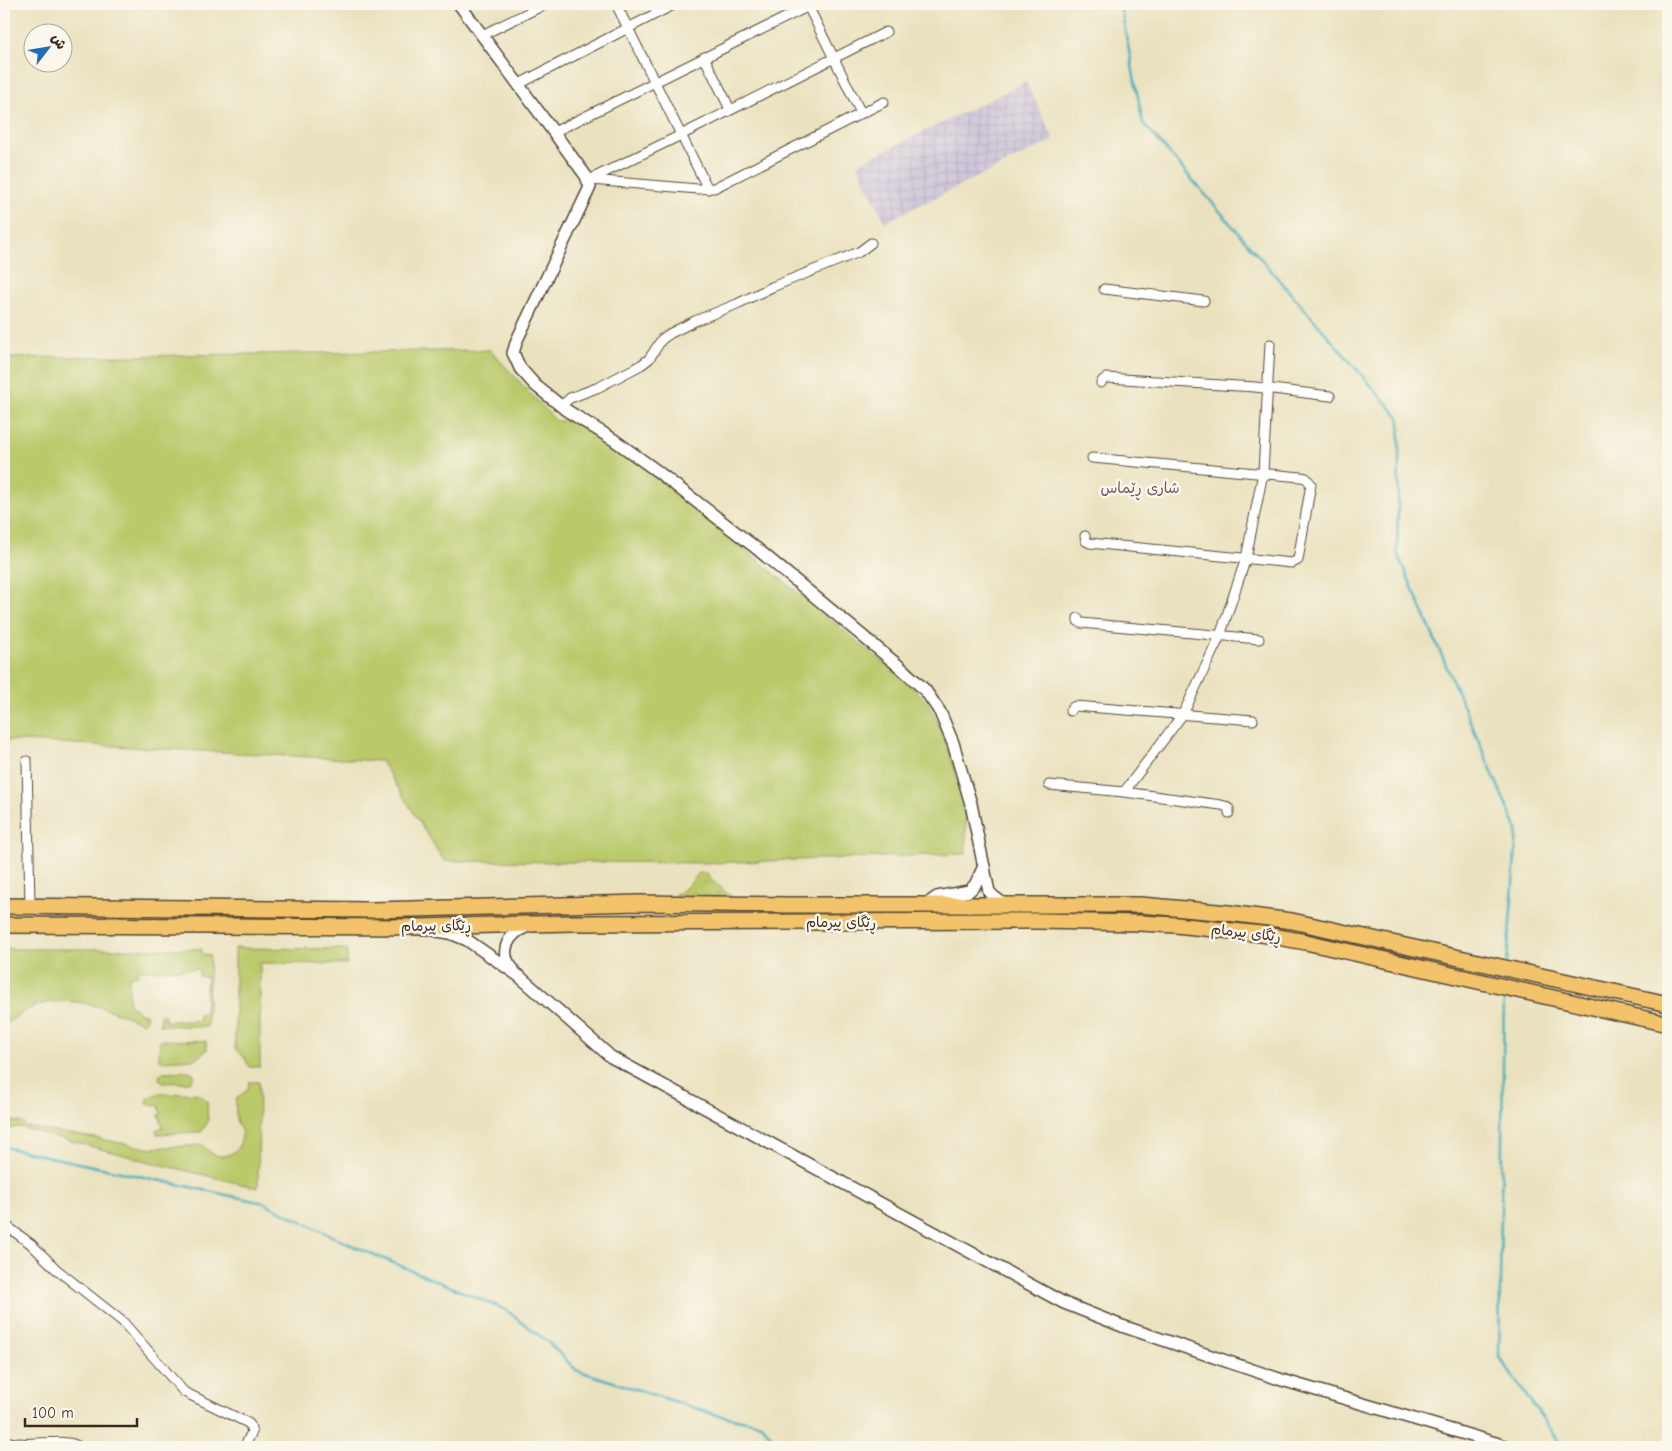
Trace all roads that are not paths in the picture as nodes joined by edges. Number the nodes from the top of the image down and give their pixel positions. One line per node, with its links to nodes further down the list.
1 (459, 4): 8 (street)
2 (546, 4): 8 (street)
3 (616, 4): 6 (street)
4 (675, 4): 6 (street)
5 (809, 4): 9 (street); 10 (street)
6 (628, 27): 11 (street); 12 (street)
7 (886, 32): 10 (street)
8 (482, 35): 12 (street)
9 (704, 57): 11 (street); 14 (street)
10 (834, 58): 14 (street); 15 (street)
11 (654, 82): 16 (street); 17 (street)
12 (519, 84): 16 (street)
13 (884, 102): 15 (street)
14 (730, 109): 17 (street)
15 (861, 113): 19 (street)
16 (554, 132): 18 (street)
17 (681, 135): 18 (street); 19 (street)
18 (589, 180): 19 (street); 27 (street)
19 (708, 189)
20 (871, 243): 27 (street)
21 (1104, 290): 22 (street)
22 (1204, 300)
23 (1270, 344): 25 (street)
24 (1102, 383): 25 (street)
25 (1268, 389): 26 (street); 29 (street)
26 (1330, 396)
27 (561, 406): 42 (street)
28 (1092, 458): 29 (street)
29 (1263, 473): 31 (street); 31 (street)
30 (1084, 536): 31 (street)
31 (1246, 558): 33 (street)
32 (1078, 618): 33 (street)
33 (1220, 636): 34 (street); 36 (street)
34 (1259, 639)
35 (1070, 712): 36 (street)
36 (1183, 714): 37 (street); 40 (street)
37 (1254, 720)
38 (27, 761): 47 (street)
39 (1049, 785): 40 (street)
40 (1124, 792): 41 (street)
41 (1229, 813)
42 (984, 866): 44 (street); 45 (street)
43 (683, 904): 44 (highway, ڕێگای پیرمام); 48 (highway, ڕێگای پیرمام); 49 (highway)
44 (926, 904): 45 (highway, ڕێگای پیرمام)
45 (1005, 905): 55 (highway, ڕێگای پیرمام)
46 (4, 906): 47 (highway, ڕێگای پیرمام)
47 (30, 906): 48 (highway, ڕێگای پیرمام)
48 (271, 909): 52 (highway)
49 (689, 923): 50 (highway, ڕێگای پیرمام); 56 (highway, ڕێگای پیرمام)
50 (537, 924): 53 (highway, ڕێگای پیرمام); 54 (street)
51 (4, 925): 52 (highway, ڕێگای پیرمام)
52 (271, 927): 53 (highway, ڕێگای پیرمام)
53 (418, 927): 54 (street)
54 (519, 976): 61 (street)
55 (1668, 1004)
56 (1668, 1024)
57 (4, 1224): 60 (street)
58 (4, 1440): 59 (street)
59 (79, 1447)
60 (244, 1447)
61 (1509, 1447)

